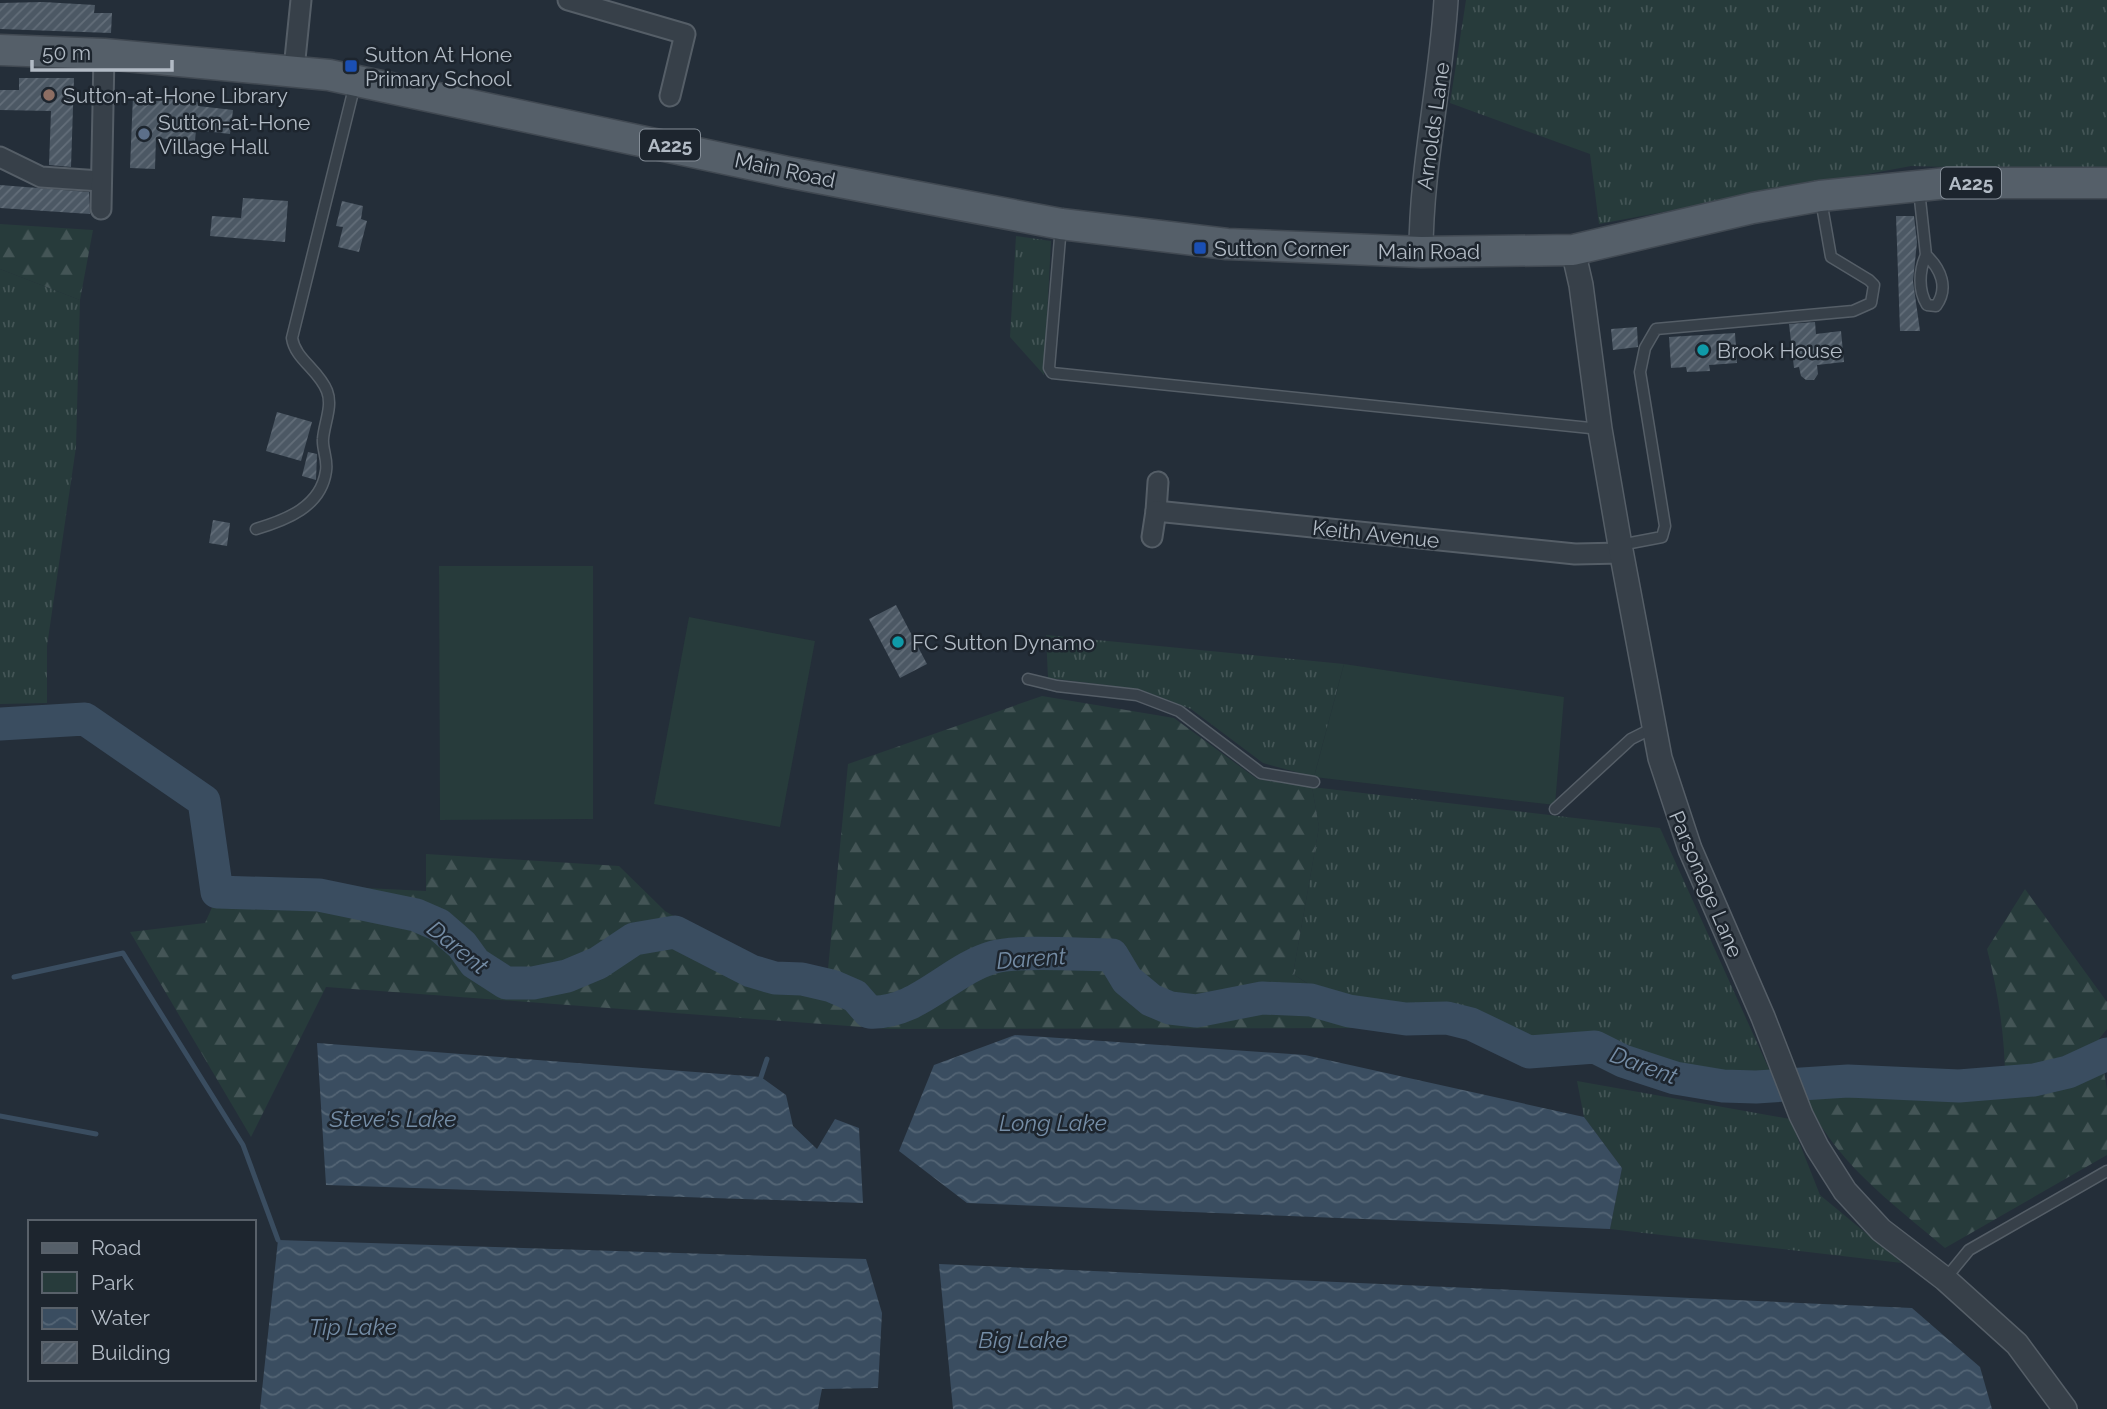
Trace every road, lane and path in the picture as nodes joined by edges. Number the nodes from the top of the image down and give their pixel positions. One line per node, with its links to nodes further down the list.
1 (301, 0): 6 (street)
2 (568, 0): 8 (street)
3 (1446, 0): 17 (street, Arnolds Lane)
4 (0, 50): 5 (main road, Main Road / A225)
5 (104, 54): 6 (main road, Main Road / A225); 10 (street)
6 (294, 69): 7 (main road, Main Road / A225)
7 (356, 80): 15 (main road, Main Road / A225); 22 (lane)
8 (670, 96)
9 (0, 157): 10 (street)
10 (101, 181): 14 (street)
11 (2107, 183): 12 (main road, A225)
12 (1918, 186): 13 (main road, A225); 18 (lane)
13 (1820, 196): 16 (main road, A225); 24 (lane)
14 (101, 209)
15 (1061, 224): 17 (main road, Main Road / A225); 19 (lane)
16 (1573, 250): 17 (main road, Main Road / A225); 19 (street, Parsonage Lane)
17 (1421, 252)
18 (1926, 256)
19 (1600, 429): 24 (street, Parsonage Lane)
20 (1158, 482): 21 (street)
21 (1156, 511): 23 (street); 24 (street, Keith Avenue)
22 (256, 529)
23 (1152, 537)
24 (1621, 549): 26 (street, Parsonage Lane)
25 (1028, 679): 27 (lane)
26 (1653, 729): 28 (lane); 30 (street, Parsonage Lane)
27 (1314, 782)
28 (1555, 809)
29 (2107, 1171): 30 (lane)
30 (1945, 1279): 31 (street, Parsonage Lane)
31 (2065, 1409)

